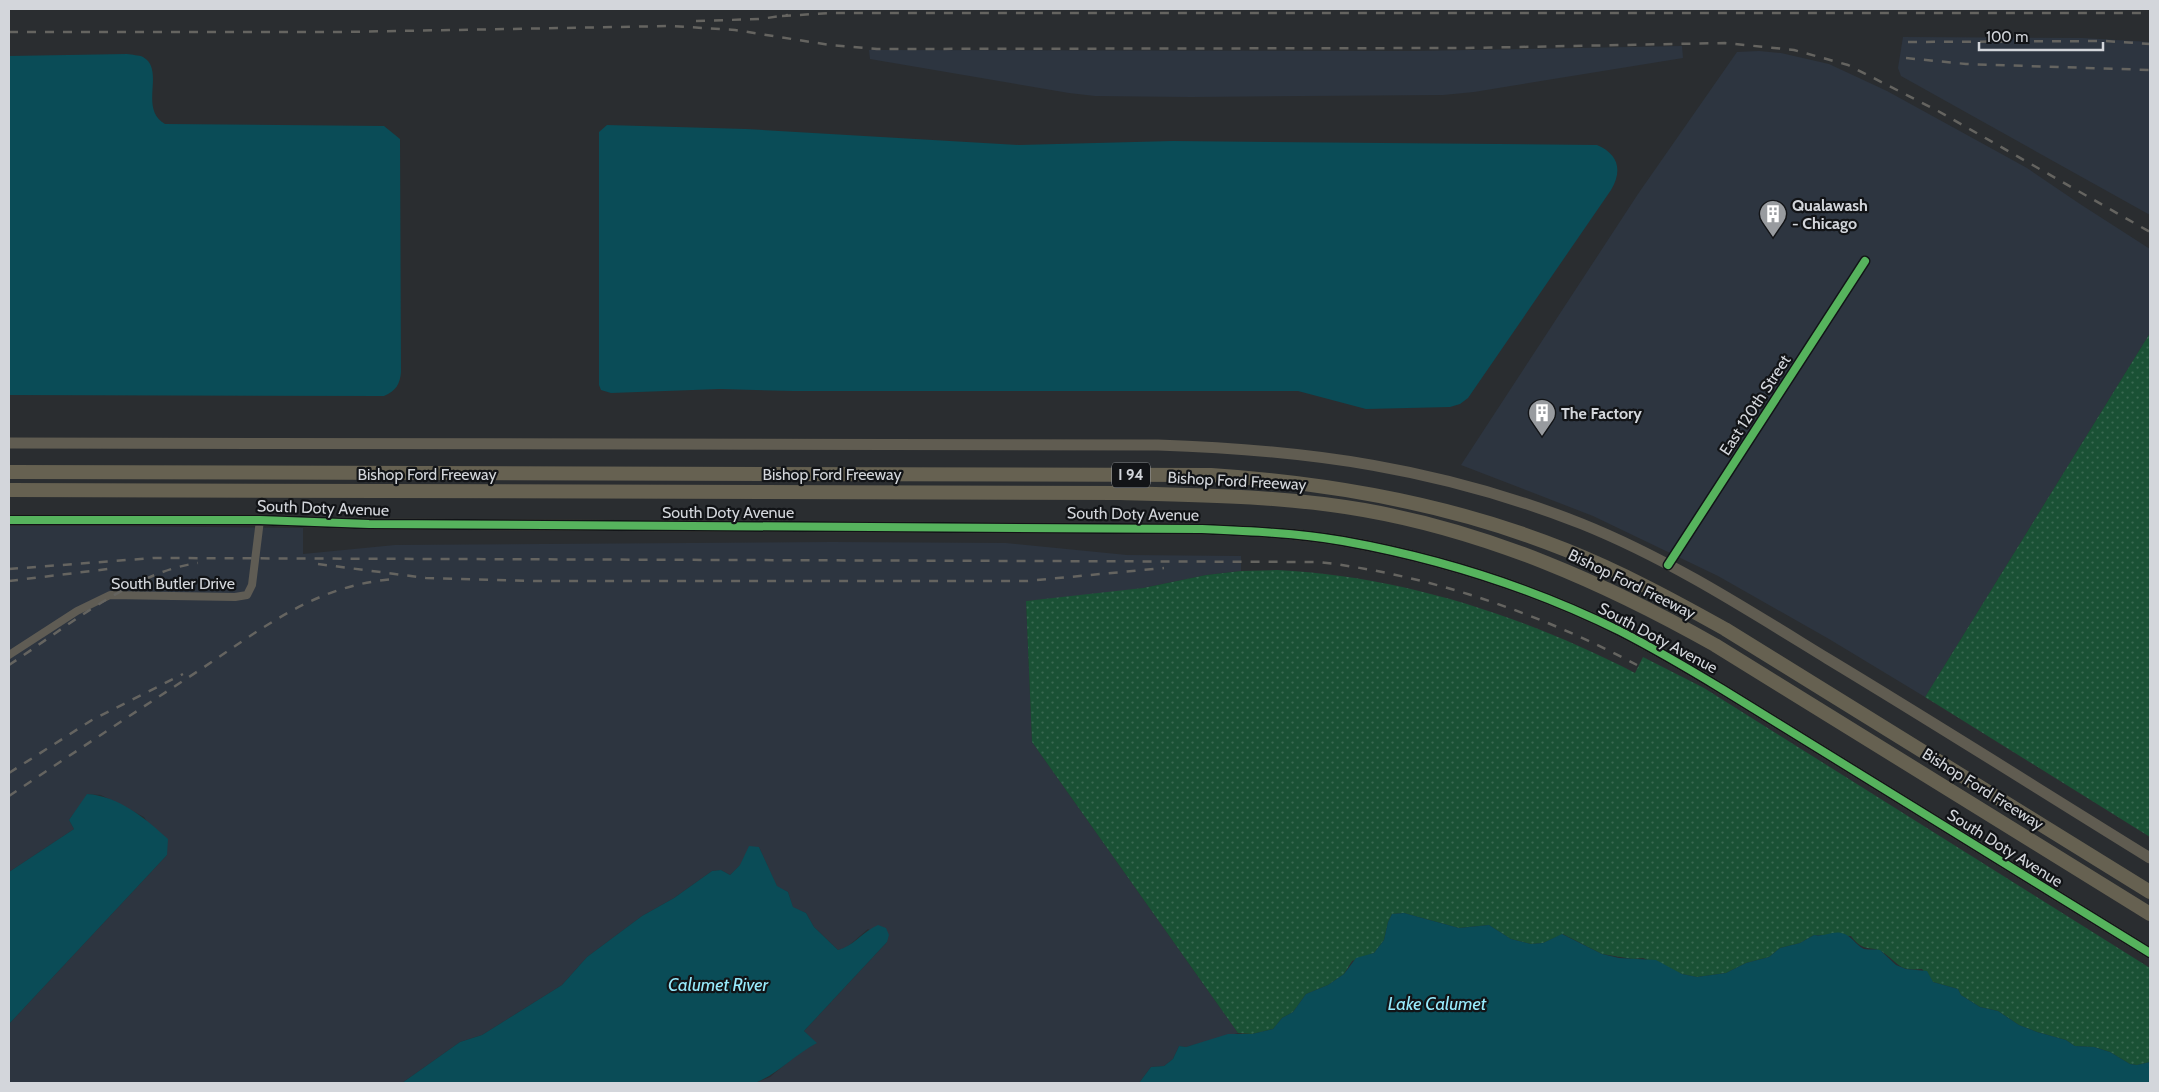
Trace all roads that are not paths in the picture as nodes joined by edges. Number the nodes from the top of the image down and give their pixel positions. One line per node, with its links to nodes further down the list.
1 (1865, 261): 7 (street, East 120th Street)
2 (9, 442): 7 (street)
3 (9, 472): 10 (highway, Bishop Ford Freeway / I 94)
4 (9, 490): 11 (highway, Bishop Ford Freeway / I 94)
5 (9, 520): 6 (street, South Doty Avenue)
6 (260, 520): 8 (street, South Butler Drive); 12 (street, South Doty Avenue)
7 (1668, 565): 9 (street)
8 (9, 655)
9 (2150, 858)
10 (2150, 892)
11 (2150, 914)
12 (2150, 954)

